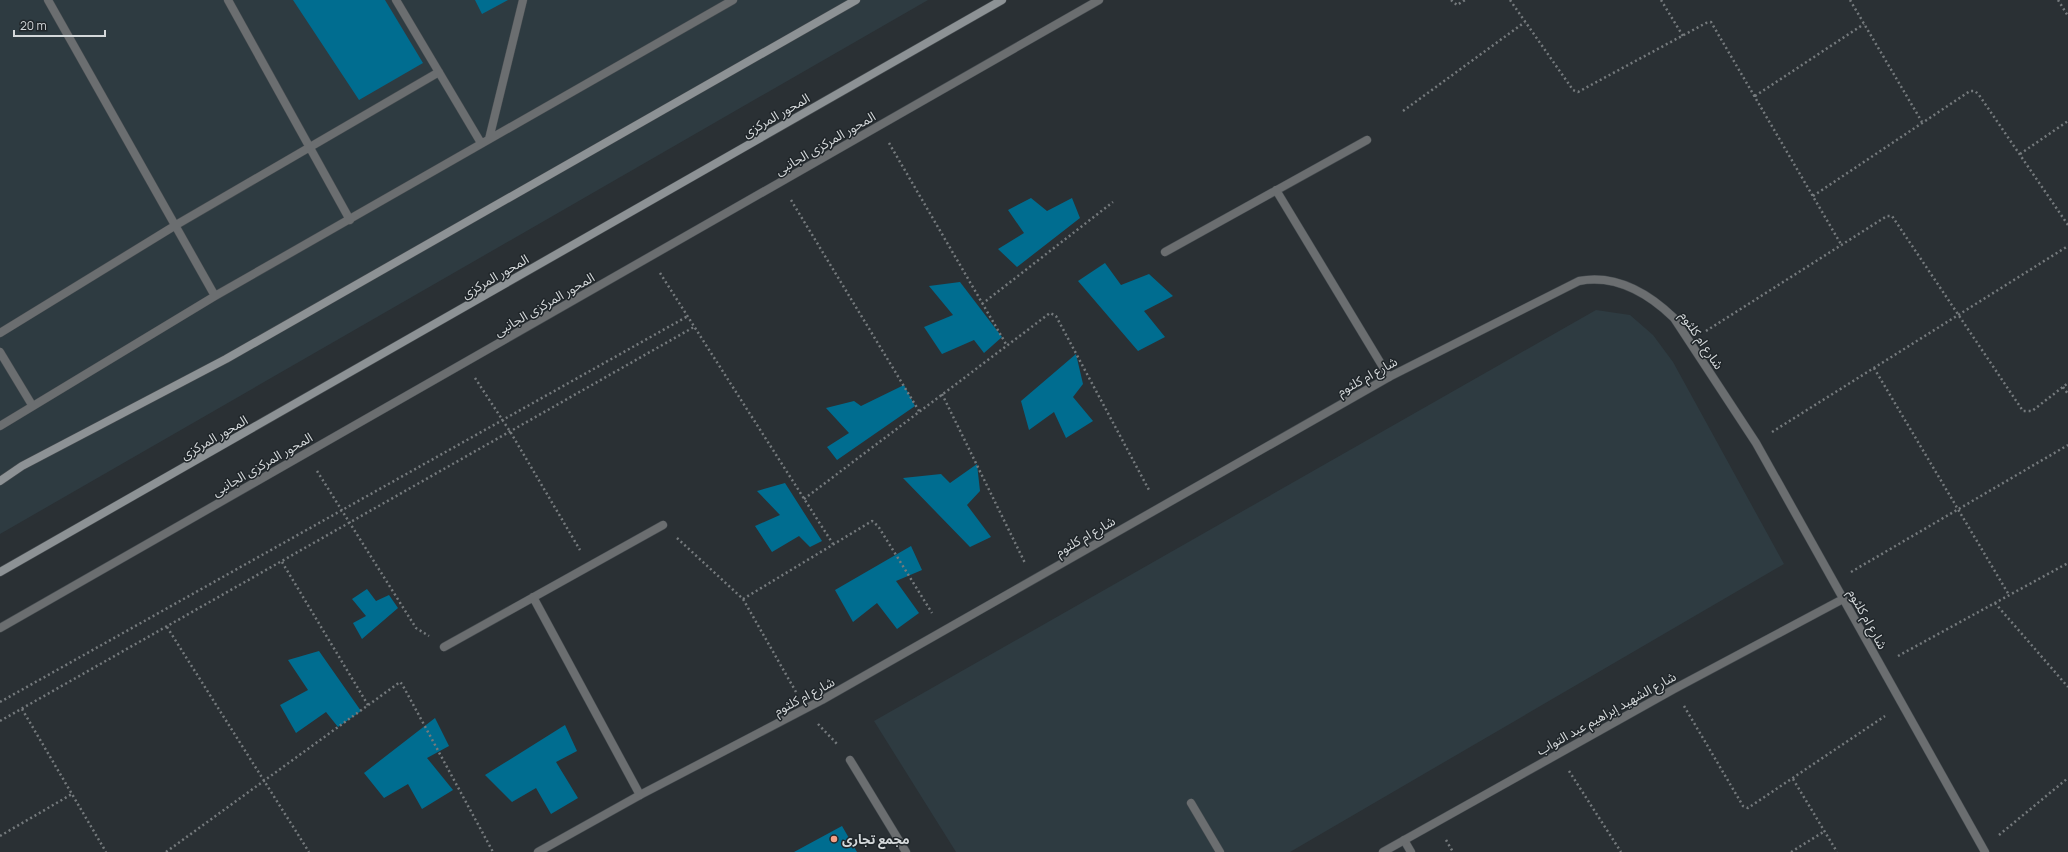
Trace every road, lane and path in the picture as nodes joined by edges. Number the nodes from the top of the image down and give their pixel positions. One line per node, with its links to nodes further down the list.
1 (48, 0): 34 (street)
2 (228, 0): 27 (street)
3 (396, 0): 19 (street)
4 (523, 0): 26 (street)
5 (733, 0): 26 (street)
6 (856, 0): 64 (main road)
7 (1002, 0): 75 (main road, المحور المركزى)
8 (1099, 0): 24 (street, المحور المركزى الجانبى)
9 (1451, 0): 10 (path)
10 (1465, 0)
11 (1510, 0): 16 (path)
12 (1661, 0): 18 (path)
13 (1850, 0): 17 (path)
14 (2058, 0): 15 (path)
15 (2068, 16)
16 (1525, 22): 18 (path); 21 (path)
17 (1864, 24): 20 (path); 23 (path)
18 (1683, 36): 20 (path)
19 (439, 72): 26 (street); 27 (street)
20 (1755, 96): 31 (path)
21 (1403, 111)
22 (2068, 121): 28 (path)
23 (1922, 122): 28 (path); 31 (path)
24 (879, 126): 29 (street, المحور المركزى الجانبى); 41 (path)
25 (1367, 140): 30 (street)
26 (485, 141): 33 (street)
27 (309, 147): 33 (street); 34 (street)
28 (2020, 154): 35 (path)
29 (780, 183): 39 (street, المحور المركزى الجانبى); 57 (path)
30 (1276, 190): 38 (street); 51 (street)
31 (1813, 196): 36 (path)
32 (1113, 202): 41 (path)
33 (350, 220): 40 (street)
34 (176, 225): 40 (street); 45 (street)
35 (2068, 225)
36 (1842, 246): 43 (path); 46 (path)
37 (2068, 246): 43 (path)
38 (1165, 252)
39 (650, 257): 42 (path); 49 (street, المحور المركزى الجانبى)
40 (215, 296): 56 (street)
41 (982, 304): 47 (path)
42 (688, 316): 44 (path); 58 (path)
43 (1958, 316): 50 (path); 53 (path)
44 (694, 327): 60 (path); 65 (path)
45 (0, 333)
46 (1689, 342): 51 (street, شارع ام كلثوم); 61 (street, شارع ام كلثوم)
47 (1006, 344): 54 (path); 66 (path)
48 (0, 352): 56 (street)
49 (464, 363): 58 (path); 63 (street, المحور المركزى الجانبى)
50 (1874, 368): 61 (path); 67 (path)
51 (1389, 377): 66 (street, شارع ام كلثوم)
52 (2068, 383): 53 (path)
53 (2063, 387): 55 (path)
54 (942, 394): 57 (path); 76 (path)
55 (2068, 394)
56 (32, 405): 59 (street)
57 (919, 411): 65 (path)
58 (503, 420): 60 (path); 68 (path)
59 (0, 426)
60 (511, 432): 69 (path); 74 (path)
61 (1756, 443): 77 (street, شارع ام كلثوم)
62 (2068, 445): 67 (path)
63 (306, 453): 68 (path); 84 (street, المحور المركزى الجانبى)
64 (0, 481)
65 (804, 499): 71 (path)
66 (1158, 508): 76 (street, شارع ام كلثوم)
67 (1958, 509): 77 (path); 78 (path)
68 (341, 511): 69 (path); 90 (path)
69 (349, 524): 72 (path); 86 (path)
70 (664, 525): 74 (street); 80 (path)
71 (833, 544): 80 (path); 85 (path)
72 (282, 562): 83 (path); 91 (path)
73 (2068, 563): 78 (path)
74 (589, 566): 79 (street)
75 (0, 572)
76 (1033, 579): 85 (street, شارع ام كلثوم)
77 (1834, 582): 81 (street, شارع ام كلثوم)
78 (2009, 595): 82 (path)
79 (533, 597): 86 (street); 102 (street)
80 (743, 599): 94 (path)
81 (1843, 599): 87 (street, شارع ام كلثوم); 89 (street, شارع الشهيد إبراهيم عبد التواب)
82 (1995, 603): 87 (path); 88 (path)
83 (167, 627): 93 (path); 100 (path)
84 (0, 628)
85 (943, 631): 94 (street, شارع ام كلثوم)
86 (444, 647)
87 (1880, 665): 92 (street, شارع ام كلثوم)
88 (2068, 687)
89 (1674, 689): 96 (street, شارع الشهيد إبراهيم عبد التواب); 99 (path)
90 (0, 702)
91 (368, 705): 100 (path); 111 (path)
92 (1902, 705): 99 (path); 107 (street, شارع ام كلثوم)
93 (22, 709): 95 (path); 101 (path)
94 (805, 709): 97 (path); 102 (street, شارع ام كلثوم)
95 (0, 721)
96 (1558, 753): 106 (street, شارع الشهيد إبراهيم عبد التواب); 117 (path)
97 (850, 760): 113 (street)
98 (2068, 778): 107 (path)
99 (1793, 779): 104 (path)
100 (264, 782): 109 (path); 110 (path)
101 (72, 794): 105 (path); 108 (path)
102 (640, 796): 112 (street, شارع ام كلثوم)
103 (1190, 803): 114 (street)
104 (1825, 831): 118 (path); 119 (path)
105 (0, 836)
106 (1404, 840): 115 (street, شارع الشهيد إبراهيم عبد التواب); 116 (street)
107 (1984, 850)
108 (106, 852)
109 (166, 852)
110 (308, 852)
111 (493, 852)
112 (538, 852)
113 (906, 852)
114 (1220, 852)
115 (1383, 852)
116 (1411, 852)
117 (1621, 852)
118 (1791, 852)
119 (1838, 852)

